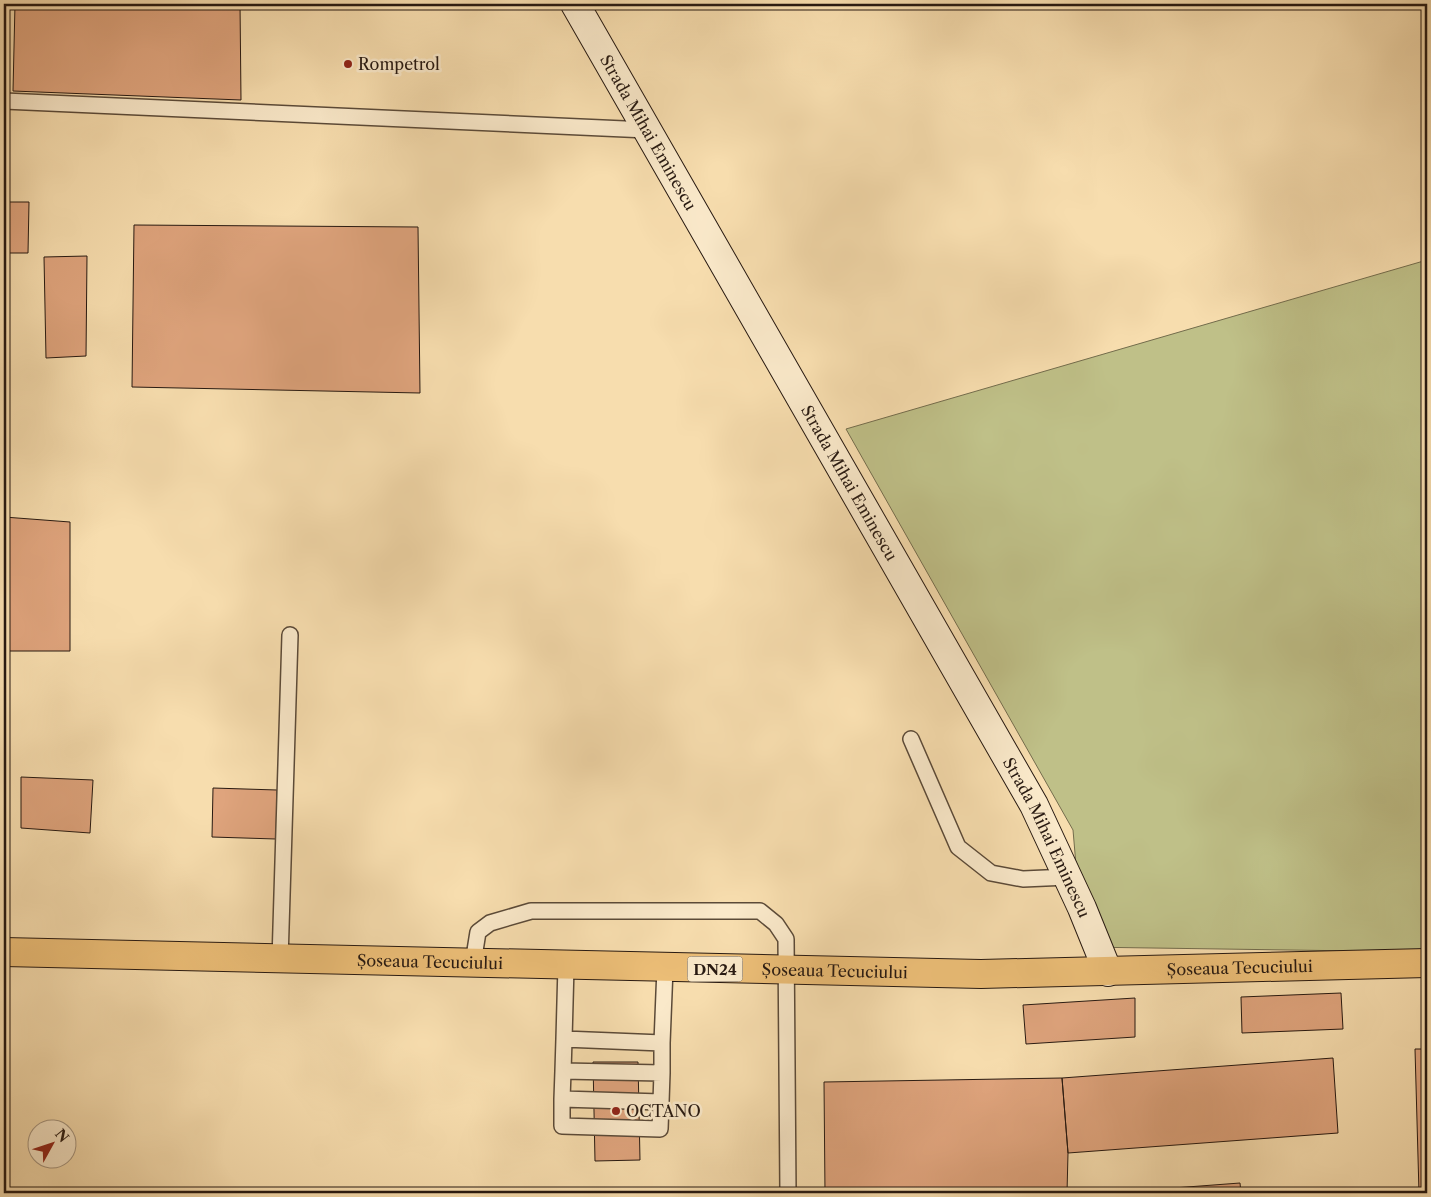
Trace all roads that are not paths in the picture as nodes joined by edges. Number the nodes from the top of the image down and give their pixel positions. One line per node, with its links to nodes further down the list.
1 (575, 4): 3 (main road, Strada Mihai Eminescu)
2 (4, 101): 3 (lane)
3 (647, 130): 6 (main road, Strada Mihai Eminescu)
4 (290, 635): 8 (lane)
5 (911, 739): 6 (lane)
6 (1068, 877): 14 (main road, Strada Mihai Eminescu)
7 (4, 952): 8 (main road, Șoseaua Tecuciului / DN24)
8 (280, 960): 9 (main road, Șoseaua Tecuciului / DN24)
9 (473, 963): 11 (main road, Șoseaua Tecuciului / DN24); 13 (lane)
10 (1427, 963): 14 (main road, Șoseaua Tecuciului / DN24)
11 (566, 966): 12 (main road, Șoseaua Tecuciului / DN24); 15 (lane)
12 (665, 968): 13 (main road, Șoseaua Tecuciului / DN24); 16 (lane)
13 (787, 970): 14 (main road, Șoseaua Tecuciului / DN24); 21 (lane)
14 (1108, 972)
15 (564, 1039): 16 (lane); 17 (lane)
16 (662, 1043): 18 (lane)
17 (563, 1071): 18 (lane); 19 (lane)
18 (662, 1073): 20 (lane)
19 (562, 1099): 20 (lane); 20 (lane)
20 (661, 1102)
21 (788, 1193)

